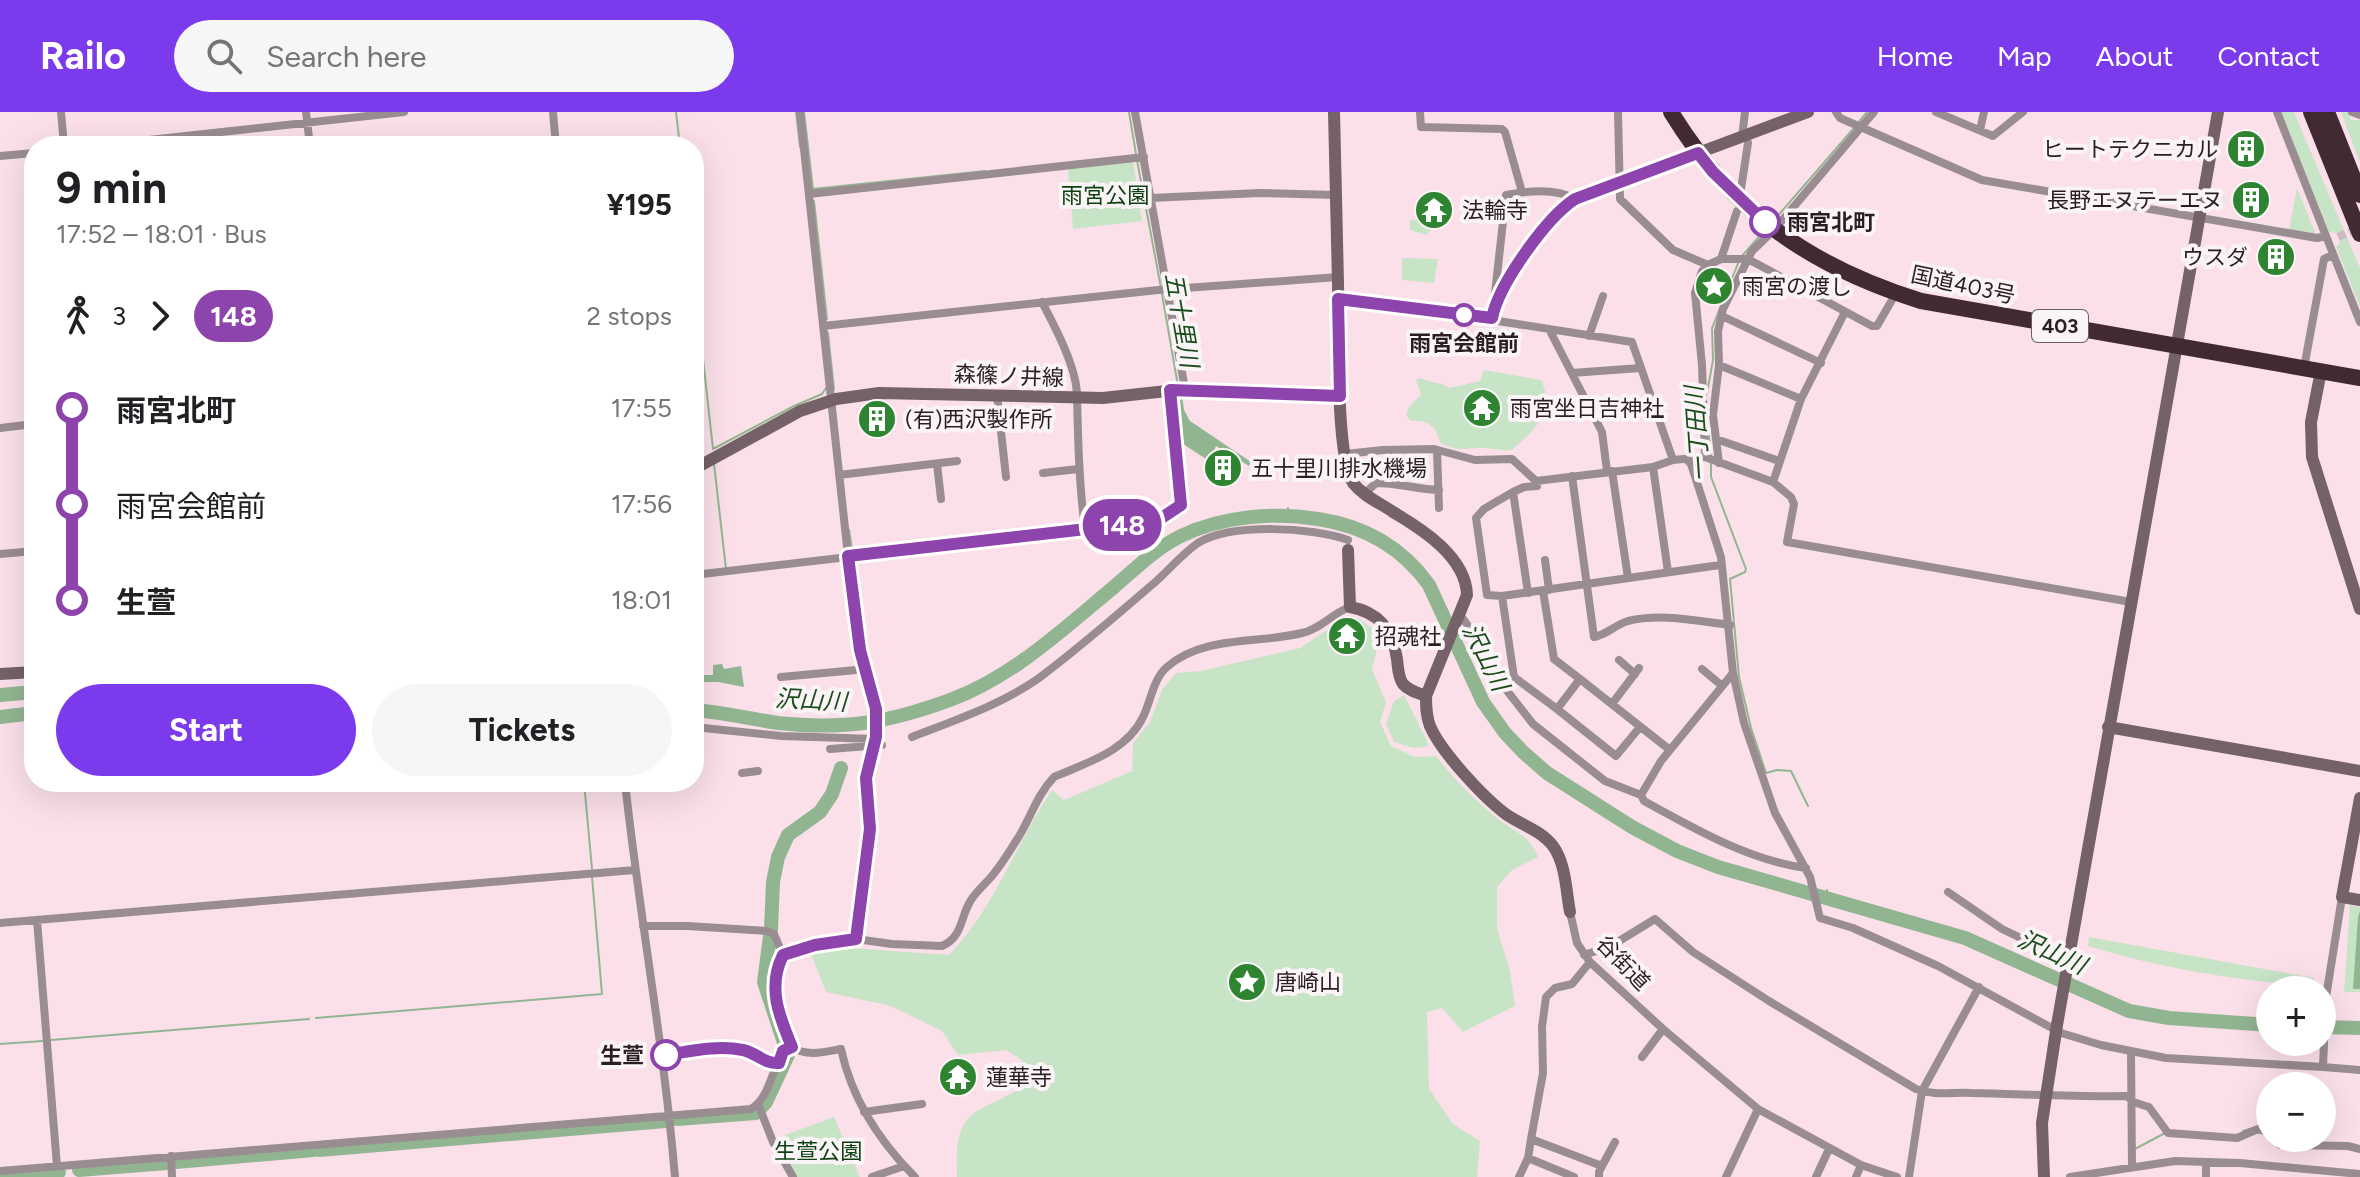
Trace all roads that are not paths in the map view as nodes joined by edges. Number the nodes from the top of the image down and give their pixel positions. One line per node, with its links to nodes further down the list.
1 (61, 112): 27 (street)
2 (306, 112): 24 (street)
3 (404, 112): 24 (street)
4 (553, 112): 30 (street)
5 (800, 112): 41 (street)
6 (1135, 112): 35 (street)
7 (1334, 112): 42 (street)
8 (1420, 112): 38 (street)
9 (1618, 112): 36 (street)
10 (1671, 112): 32 (highway, 国道403号 / 403)
11 (1745, 112): 31 (street)
12 (1836, 112): 25 (street)
13 (1874, 112): 25 (street)
14 (1984, 112): 26 (street)
15 (2023, 112): 26 (street)
16 (2218, 112): 47 (street)
17 (2277, 112): 51 (street)
18 (2309, 112): 49 (highway)
19 (2329, 112): 39 (highway)
20 (2352, 112): 23 (street)
21 (1799, 113): 31 (street)
22 (1939, 113): 26 (street)
23 (2360, 115)
24 (307, 123): 28 (street); 29 (street)
25 (1858, 126): 47 (street); 48 (street)
26 (1980, 130)
27 (63, 136)
28 (187, 136)
29 (309, 136)
30 (555, 136)
31 (1745, 140): 32 (street); 37 (street)
32 (1698, 153): 36 (street); 48 (highway, 国道403号 / 403)
33 (24, 154): 34 (street)
34 (0, 156)
35 (1140, 158): 41 (street); 43 (street)
36 (1618, 183): 44 (street); 55 (street)
37 (1741, 189)
38 (1522, 192): 40 (street); 62 (street)
39 (2360, 192)
40 (1552, 193): 44 (street); 45 (street)
41 (809, 194): 66 (street)
42 (1335, 195): 43 (street); 56 (street)
43 (1151, 198): 57 (street)
44 (1575, 199): 45 (street)
45 (1559, 210): 62 (street)
46 (1737, 211): 53 (street)
47 (2199, 218): 51 (street); 69 (street)
48 (1770, 227): 54 (street); 58 (highway, 国道403号 / 403)
49 (2358, 230)
50 (2338, 237): 51 (street)
51 (2327, 238): 52 (street)
52 (2333, 255): 65 (street); 73 (street)
53 (1721, 259): 54 (street); 55 (street)
54 (1742, 259): 63 (street); 64 (street)
55 (1708, 265): 89 (street)
56 (1338, 277): 57 (street); 60 (street)
57 (1163, 289): 61 (street); 76 (street)
58 (1896, 293): 63 (street); 69 (highway, 国道403号 / 403)
59 (1603, 296): 68 (street)
60 (1338, 299): 62 (street); 78 (street)
61 (1042, 302): 66 (street); 79 (street)
62 (1493, 312): 67 (street)
63 (1845, 312): 70 (street)
64 (1722, 316): 70 (street); 71 (street)
65 (2360, 322)
66 (823, 326): 81 (street)
67 (1549, 329): 68 (street); 74 (street)
68 (1589, 336): 72 (street)
69 (2177, 345): 73 (highway, 国道403号 / 403); 122 (street)
70 (1821, 363): 80 (street)
71 (1719, 365): 80 (street); 84 (street)
72 (1640, 368): 74 (street); 87 (street)
73 (2313, 369): 75 (highway, 国道403号 / 403); 124 (street)
74 (1572, 373): 96 (street)
75 (2360, 378)
76 (1178, 390): 78 (street, 森篠ノ井線); 79 (street, 森篠ノ井線); 108 (street)
77 (997, 395): 79 (street, 森篠ノ井線); 81 (street, 森篠ノ井線); 100 (street)
78 (1340, 396): 86 (street)
79 (1076, 398): 95 (street)
80 (1801, 399): 91 (street)
81 (831, 400): 92 (street, 森篠ノ井線); 98 (street)
82 (24, 425): 83 (street)
83 (0, 428)
84 (1716, 439): 89 (street); 91 (street)
85 (1437, 450): 86 (street); 101 (street); 103 (street)
86 (1345, 454): 105 (street)
87 (1673, 460): 88 (street); 94 (street)
88 (1687, 460): 89 (street); 114 (street)
89 (1712, 460): 102 (street)
90 (957, 461): 93 (street)
91 (1779, 461): 102 (street)
92 (704, 464)
93 (937, 464): 98 (street); 106 (street)
94 (1653, 467): 96 (street); 115 (street)
95 (1078, 469): 97 (street); 108 (street)
96 (1610, 471): 99 (street); 117 (street)
97 (1043, 473)
98 (839, 475): 112 (street)
99 (1572, 476): 101 (street); 118 (street)
100 (1006, 477)
101 (1536, 481): 104 (street)
102 (1773, 482): 122 (street)
103 (1439, 490): 105 (street); 107 (street)
104 (1513, 492): 120 (street); 121 (street)
105 (1364, 494): 125 (street)
106 (941, 499)
107 (1439, 508)
108 (1085, 529): 112 (street)
109 (1348, 545): 123 (street); 144 (street)
110 (24, 552): 111 (street)
111 (0, 554)
112 (848, 556): 116 (street); 128 (street)
113 (1545, 560): 119 (street)
114 (1720, 565): 115 (street); 126 (street)
115 (1668, 572): 117 (street)
116 (704, 574)
117 (1628, 578): 118 (street)
118 (1586, 584): 119 (street); 126 (street)
119 (1546, 590): 120 (street); 135 (street)
120 (1528, 593): 121 (street)
121 (1502, 596): 134 (street)
122 (2131, 602): 142 (street)
123 (1350, 607): 138 (street); 163 (street)
124 (2360, 609)
125 (1459, 619): 137 (street); 138 (street)
126 (1730, 625): 131 (street)
127 (1619, 660): 139 (street)
128 (867, 669): 133 (street); 145 (street)
129 (1702, 669): 136 (street)
130 (24, 673): 132 (street)
131 (1733, 673): 136 (street); 155 (street)
132 (0, 674)
133 (781, 677)
134 (1514, 677): 137 (street); 140 (street)
135 (1580, 679): 139 (street); 140 (street)
136 (1721, 685): 147 (street)
137 (1506, 689): 152 (street)
138 (1426, 696): 159 (street, 谷街道)
139 (1612, 704): 141 (street)
140 (1557, 709): 141 (street)
141 (1640, 727): 147 (street)
142 (2108, 727): 149 (street); 166 (street)
143 (704, 728): 145 (street)
144 (912, 737)
145 (877, 742): 146 (street); 163 (street)
146 (830, 749)
147 (1670, 750): 152 (street)
148 (758, 771): 150 (street)
149 (2360, 771)
150 (742, 773)
151 (626, 792): 154 (street)
152 (1641, 795): 155 (street)
153 (2360, 798): 157 (street)
154 (635, 870): 160 (street); 162 (street)
155 (1808, 873): 167 (street)
156 (1948, 892): 166 (street)
157 (2342, 897): 158 (street); 174 (street)
158 (2360, 900)
159 (1570, 912): 165 (street, 谷街道)
160 (37, 920): 161 (street); 194 (street)
161 (0, 923)
162 (643, 926): 164 (street); 171 (street)
163 (856, 939): 164 (street)
164 (783, 955): 169 (street)
165 (1587, 958): 168 (street, 谷街道); 176 (street); 185 (street)
166 (2068, 963): 177 (street)
167 (1979, 987): 170 (street); 176 (street)
168 (1663, 1029): 172 (street); 181 (street, 谷街道)
169 (788, 1049): 173 (street); 182 (street)
170 (2131, 1052): 174 (street); 178 (street)
171 (662, 1056): 173 (street); 183 (street)
172 (1642, 1057)
173 (779, 1063): 180 (street)
174 (2323, 1067): 175 (street)
175 (2360, 1070)
176 (1922, 1091): 177 (street); 214 (street)
177 (2045, 1097): 178 (street); 215 (street)
178 (2132, 1101): 184 (street); 197 (street)
179 (922, 1104): 182 (street)
180 (760, 1107): 183 (street); 204 (street)
181 (1758, 1109): 188 (street, 谷街道); 210 (street)
182 (864, 1112): 195 (street)
183 (670, 1115): 190 (street); 203 (street)
184 (2256, 1130)
185 (1531, 1139): 191 (street); 196 (street)
186 (1615, 1142): 196 (street)
187 (2336, 1146): 189 (street)
188 (1829, 1149): 193 (street, 谷街道); 211 (street)
189 (2360, 1149)
190 (171, 1156): 194 (street); 202 (street)
191 (1528, 1158): 207 (street); 208 (street)
192 (2206, 1162): 197 (street); 200 (street); 217 (street)
193 (1861, 1165): 212 (street); 213 (street, 谷街道)
194 (62, 1166): 198 (street); 201 (street)
195 (904, 1166): 205 (street); 206 (street)
196 (1602, 1166): 209 (street)
197 (2132, 1167): 199 (street)
198 (0, 1171)
199 (2116, 1173): 216 (street)
200 (2360, 1174)
201 (68, 1177)
202 (172, 1177)
203 (675, 1177)
204 (793, 1177)
205 (872, 1177)
206 (915, 1177)
207 (1519, 1177)
208 (1574, 1177)
209 (1599, 1177)
210 (1726, 1177)
211 (1816, 1177)
212 (1856, 1177)
213 (1897, 1177)
214 (1909, 1177)
215 (2044, 1177)
216 (2070, 1177)
217 (2206, 1177)

